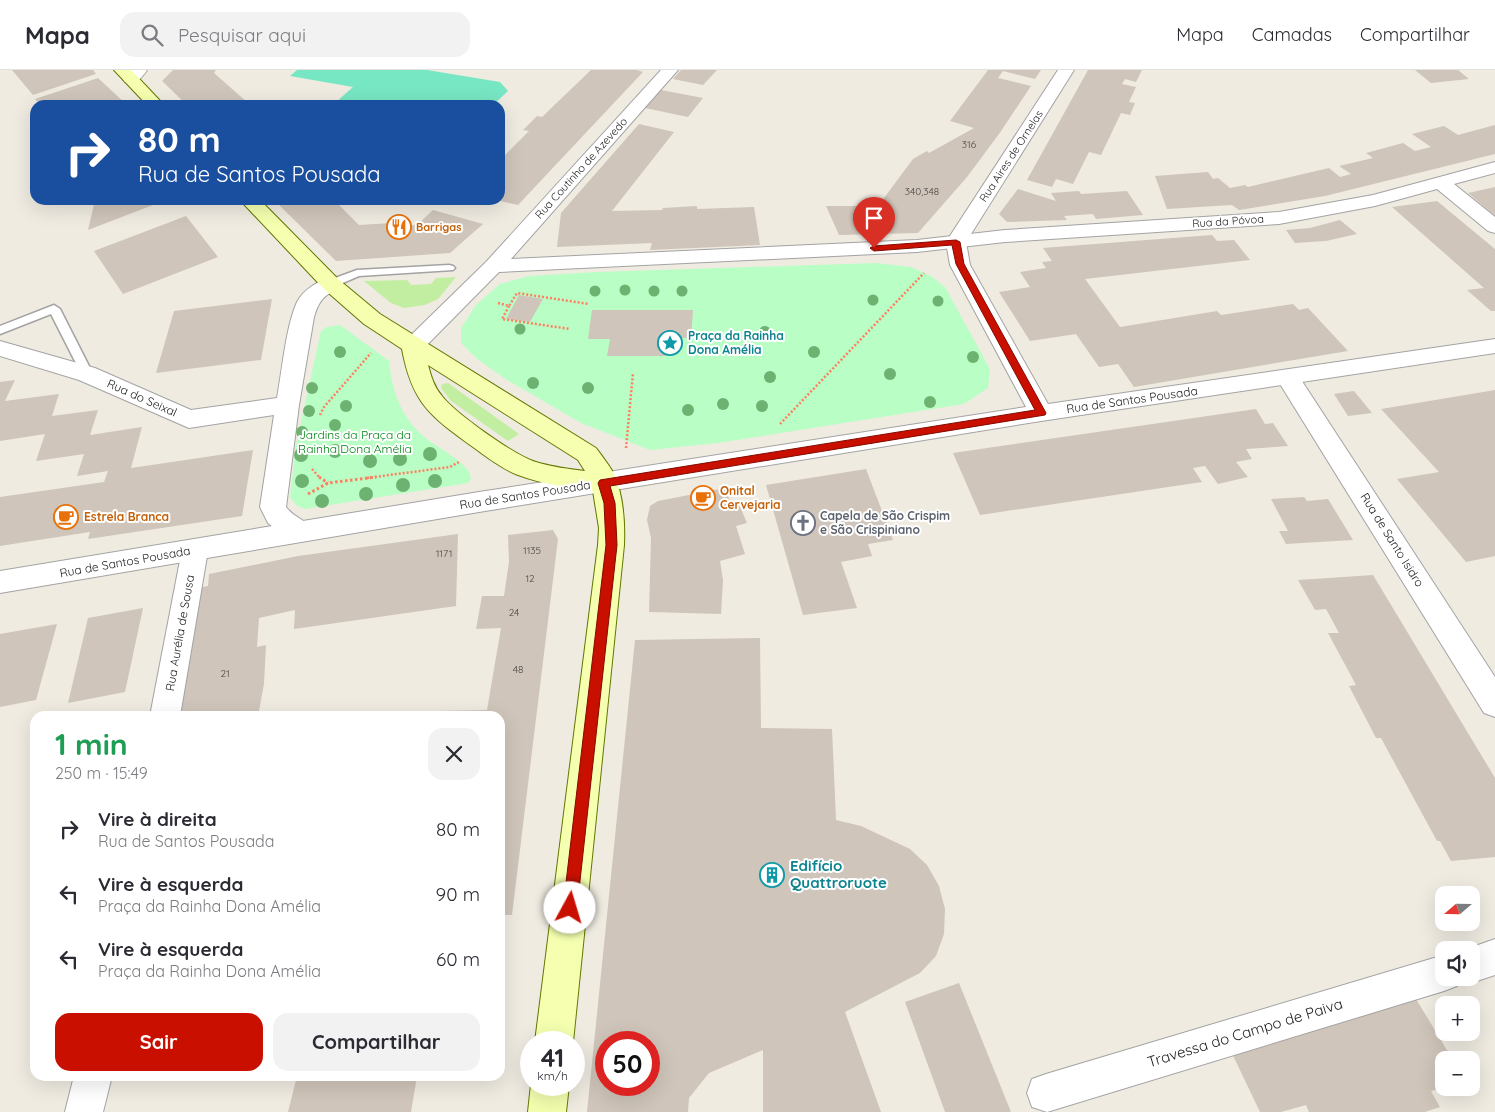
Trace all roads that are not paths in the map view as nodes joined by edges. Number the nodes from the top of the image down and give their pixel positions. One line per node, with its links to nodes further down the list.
1 (670, 70): 10 (street, Rua Coutinho de Azevedo)
2 (1066, 70): 9 (street, Rua Aires de Ornelas)
3 (131, 73): 4 (main road)
4 (152, 100)
5 (1495, 166): 6 (street, Rua da Póvoa)
6 (1442, 182): 8 (street); 9 (street, Rua da Póvoa)
7 (254, 205): 12 (main road)
8 (1495, 227)
9 (956, 242): 10 (street); 20 (street)
10 (493, 266): 14 (street)
11 (449, 268): 12 (lane)
12 (331, 284): 14 (main road); 19 (street)
13 (0, 330): 17 (lane)
14 (413, 346): 21 (main road); 21 (main road)
15 (1495, 346): 18 (street, Rua de Santos Pousada)
16 (0, 348): 17 (street, Rua do Seixal)
17 (87, 374): 19 (street, Rua do Seixal)
18 (1288, 378): 20 (street, Rua de Santos Pousada); 25 (street, Rua de Santo Isidro)
19 (287, 405): 22 (street)
20 (1041, 413): 21 (street, Rua de Santos Pousada)
21 (604, 483): 22 (street, Rua de Santos Pousada); 30 (main road)
22 (301, 532): 23 (street, Rua de Santos Pousada)
23 (195, 550): 24 (street, Rua de Santos Pousada); 26 (street, Rua Aurélia de Sousa)
24 (0, 582)
25 (1495, 703)
26 (166, 711)
27 (1495, 957): 28 (street)
28 (1480, 962)
29 (1435, 976): 32 (street, Travessa do Campo de Paiva)
30 (555, 1031)
31 (91, 1081): 34 (street)
32 (1046, 1093)
33 (548, 1096): 35 (main road)
34 (84, 1112)
35 (546, 1112)

